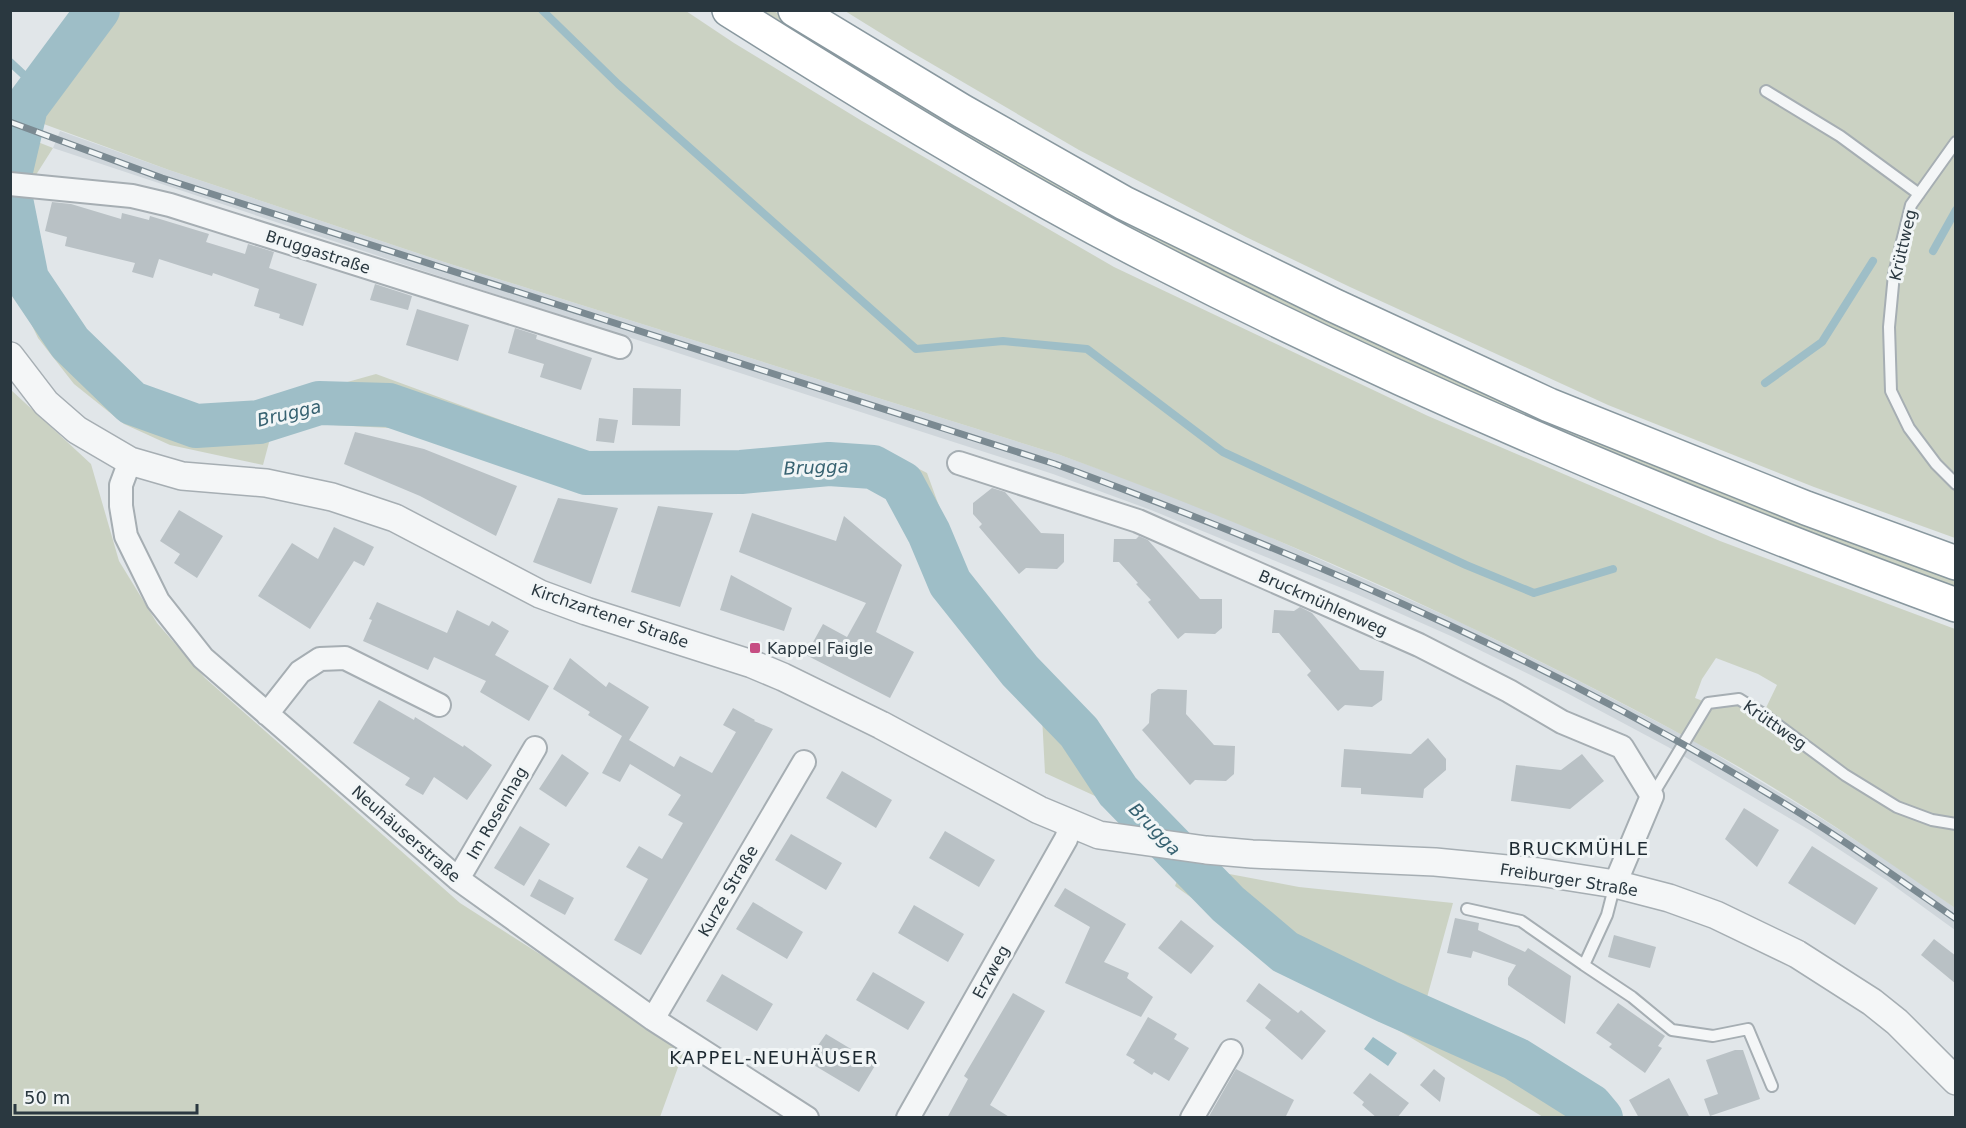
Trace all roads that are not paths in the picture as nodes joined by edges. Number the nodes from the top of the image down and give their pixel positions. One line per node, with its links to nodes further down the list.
1 (729, 10): 13 (highway)
2 (795, 10): 12 (highway)
3 (1766, 91): 6 (lane)
4 (1956, 142): 6 (lane, Krüttweg)
5 (10, 184): 7 (street, Bruggastraße)
6 (1919, 194): 11 (lane, Krüttweg)
7 (620, 347)
8 (10, 356): 9 (street, Kirchzartener Straße)
9 (130, 461): 15 (street, Neuhäuserstraße); 20 (street, Kirchzartener Straße)
10 (959, 463): 18 (street, Bruckmühlenweg)
11 (1956, 484)
12 (1956, 563)
13 (1956, 605)
14 (439, 705): 15 (street)
15 (267, 714): 22 (street, Neuhäuserstraße)
16 (535, 748): 22 (street, Im Rosenhag)
17 (804, 762): 26 (street, Kurze Straße)
18 (1652, 796): 19 (lane, Krüttweg); 23 (street, Krüttweg)
19 (1956, 824)
20 (1071, 825): 21 (street, Kirchzartener Straße); 31 (street, Erzweg)
21 (1160, 844): 23 (street, Freiburger Straße)
22 (458, 879): 26 (street, Neuhäuserstraße)
23 (1615, 884): 25 (lane); 28 (street, Freiburger Straße)
24 (1467, 909): 25 (lane)
25 (1584, 965): 29 (lane)
26 (653, 1019): 30 (street, Neuhäuserstraße)
27 (1231, 1051): 32 (street)
28 (1956, 1081)
29 (1772, 1086)
30 (807, 1118)
31 (909, 1118)
32 (1192, 1118)

